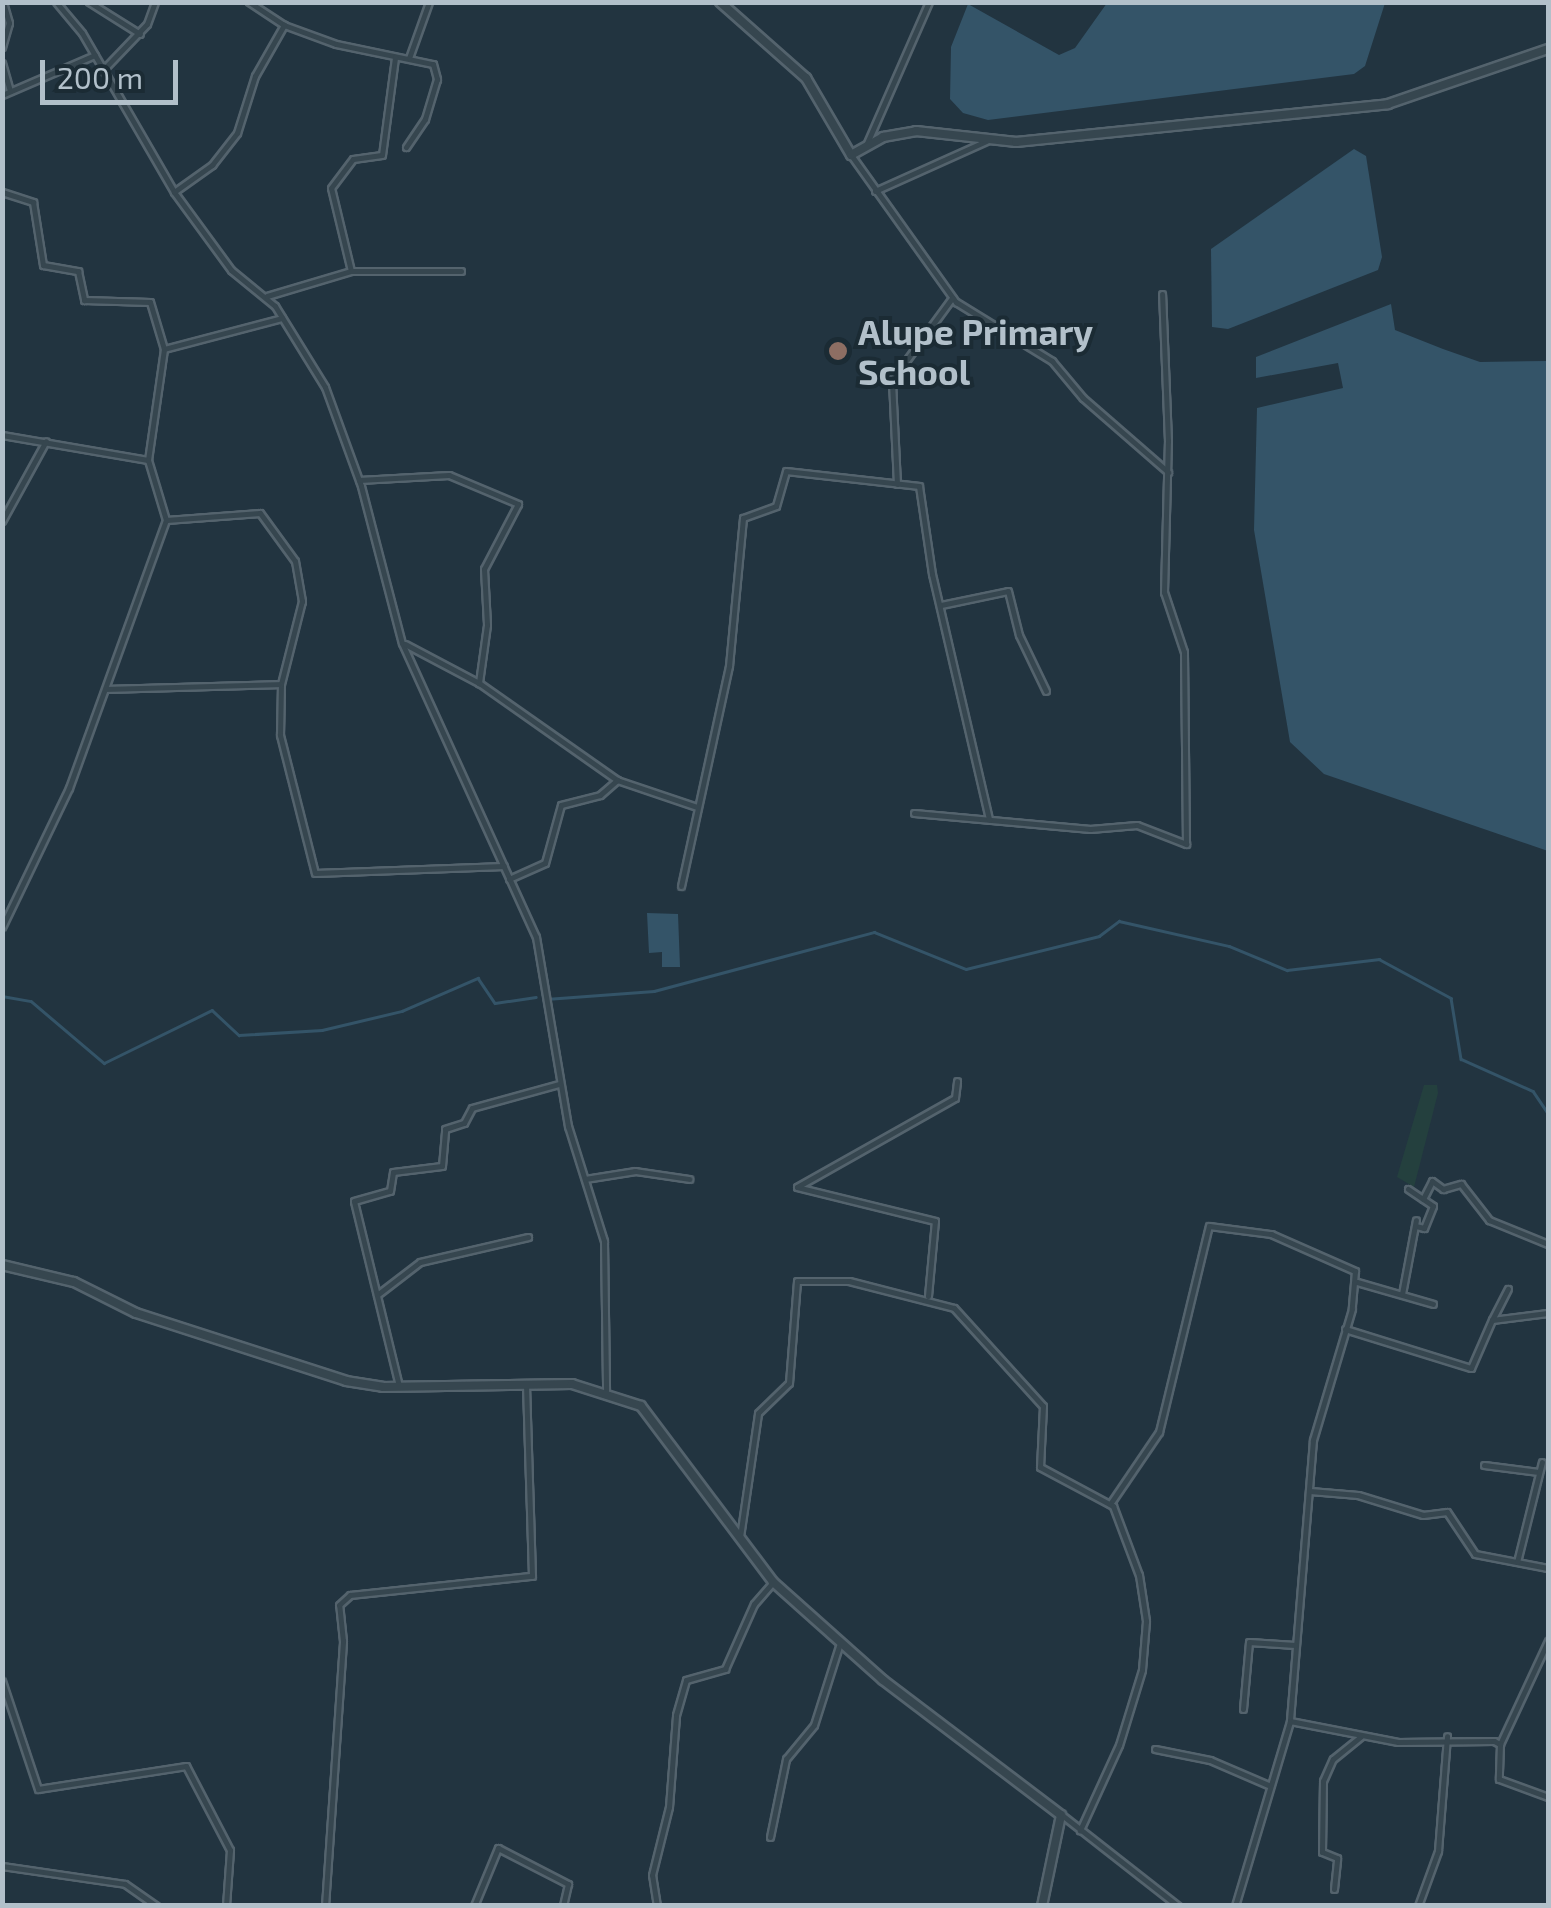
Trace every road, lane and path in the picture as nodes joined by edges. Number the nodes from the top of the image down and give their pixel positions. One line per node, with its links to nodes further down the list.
1 (2, 2): 11 (street)
2 (56, 2): 13 (street)
3 (89, 2): 10 (street)
4 (155, 2): 10 (street)
5 (249, 2): 9 (street)
6 (429, 2): 15 (street)
7 (720, 2): 22 (street)
8 (929, 2): 20 (street)
9 (284, 25): 14 (street); 25 (street)
10 (140, 34): 17 (street)
11 (2, 47)
12 (1548, 49): 19 (street)
13 (95, 54): 17 (street); 18 (street)
14 (395, 57): 15 (street); 26 (street)
15 (409, 58): 21 (street)
16 (2, 63): 18 (street)
17 (102, 70): 25 (street)
18 (6, 93)
19 (987, 141): 20 (street); 23 (street)
20 (865, 146): 22 (street)
21 (406, 147)
22 (851, 155): 23 (street)
23 (875, 191): 30 (street)
24 (2, 192): 32 (street)
25 (174, 192): 29 (street)
26 (351, 271): 27 (street); 29 (street)
27 (461, 271)
28 (1162, 294): 36 (street)
29 (266, 296): 31 (street)
30 (952, 298): 36 (street); 38 (street)
31 (284, 317): 32 (street); 37 (street)
32 (164, 348): 35 (street)
33 (2, 434): 34 (street)
34 (46, 441): 35 (street); 40 (street)
35 (148, 460): 39 (street)
36 (1168, 472): 50 (street)
37 (359, 480): 42 (street); 44 (street)
38 (897, 484): 41 (street); 48 (street)
39 (166, 520): 43 (street); 45 (street)
40 (2, 521)
41 (941, 604): 46 (street); 50 (street)
42 (402, 643): 44 (street); 51 (street)
43 (281, 684): 45 (street); 51 (street)
44 (478, 684): 47 (street)
45 (107, 689): 54 (street)
46 (1046, 691)
47 (617, 780): 48 (street); 52 (street)
48 (697, 807): 53 (street)
49 (914, 813): 50 (street)
50 (989, 819)
51 (504, 866): 52 (street)
52 (509, 879): 56 (street)
53 (681, 886)
54 (2, 927)
55 (957, 1081): 68 (street)
56 (559, 1084): 57 (street); 67 (street)
57 (584, 1179): 58 (street); 75 (street)
58 (689, 1179)
59 (1408, 1189): 60 (street)
60 (1422, 1199): 62 (street); 66 (street)
61 (528, 1237): 67 (street)
62 (1548, 1244)
63 (2, 1264): 74 (street)
64 (1357, 1282): 66 (street); 72 (street); 80 (street)
65 (1508, 1290): 71 (street)
66 (1402, 1294): 69 (street)
67 (377, 1295): 74 (street)
68 (928, 1297): 80 (street); 81 (street)
69 (1433, 1304)
70 (1548, 1313): 71 (street)
71 (1492, 1320): 72 (street)
72 (1345, 1329): 79 (street)
73 (526, 1385): 74 (street); 75 (street); 104 (street)
74 (399, 1387)
75 (606, 1390): 81 (street)
76 (1542, 1462): 78 (street)
77 (1484, 1465): 78 (street)
78 (1539, 1472): 82 (street)
79 (1310, 1491): 82 (street); 87 (street)
80 (1110, 1504): 98 (street)
81 (740, 1540): 84 (street)
82 (1518, 1562): 83 (street)
83 (1548, 1568)
84 (773, 1582): 86 (street); 107 (street)
85 (1548, 1641): 93 (street)
86 (840, 1643): 97 (street); 99 (street)
87 (1295, 1645): 89 (street); 90 (street)
88 (2, 1680): 103 (street)
89 (1243, 1709)
90 (1290, 1720): 91 (street); 95 (street)
91 (1361, 1736): 92 (street); 101 (street)
92 (1447, 1736): 93 (street); 111 (street)
93 (1500, 1744): 96 (street)
94 (1154, 1750): 95 (street)
95 (1268, 1785): 110 (street)
96 (1548, 1798)
97 (1061, 1814): 98 (street); 108 (street)
98 (1080, 1830): 109 (street)
99 (770, 1837)
100 (2, 1866): 102 (street)
101 (1334, 1889)
102 (157, 1906)
103 (226, 1906)
104 (324, 1906)
105 (474, 1906): 106 (street)
106 (563, 1906)
107 (657, 1906)
108 (1042, 1906)
109 (1178, 1906)
110 (1234, 1906)
111 (1418, 1906)

